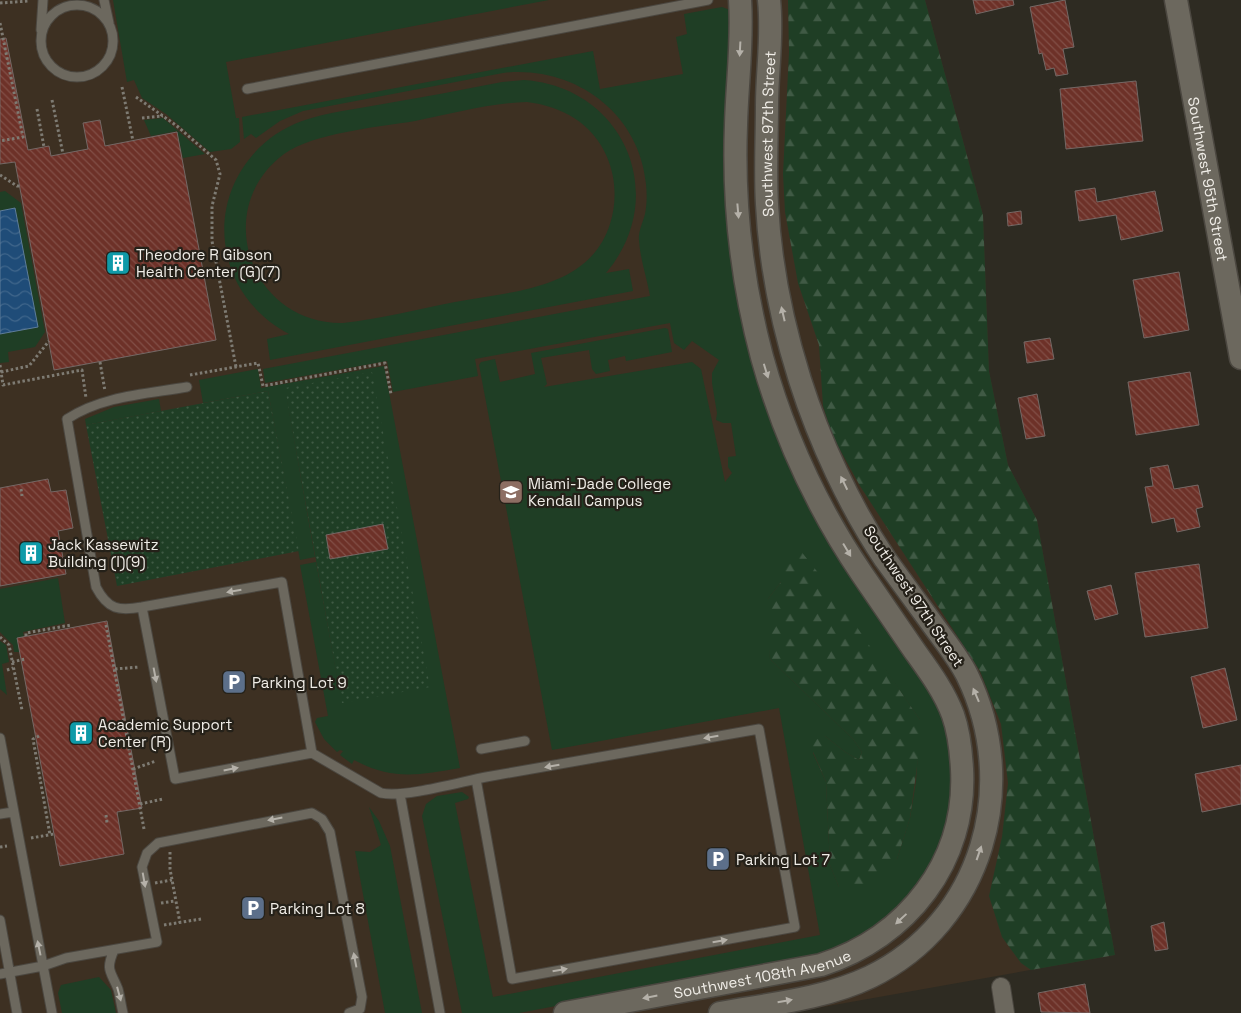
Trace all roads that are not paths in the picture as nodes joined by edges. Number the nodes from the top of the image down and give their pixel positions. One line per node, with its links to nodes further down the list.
1 (43, 0): 9 (lane)
2 (104, 0): 8 (lane)
3 (708, 0): 10 (lane)
4 (740, 0): 14 (street, Southwest 97th Street, one-way to 14)
5 (750, 0): 11 (street)
6 (770, 0): 11 (street, Southwest 97th Street)
7 (1176, 0): 12 (street, Southwest 95th Street)
8 (110, 28): 9 (lane); 9 (lane)
9 (41, 34)
10 (247, 89)
11 (767, 95): 15 (street, Southwest 97th Street, one-way to 11)
12 (1241, 358)
13 (187, 387): 16 (lane)
14 (804, 469): 15 (street); 25 (street, Southwest 97th Street, one-way to 25)
15 (862, 519): 26 (street, Southwest 97th Street, one-way to 15)
16 (142, 607): 20 (lane, one-way to 20); 20 (lane, one-way to 16)
17 (0, 738): 23 (lane)
18 (525, 741): 19 (lane)
19 (481, 749)
20 (312, 753): 22 (lane)
21 (476, 779): 21 (lane, one-way to 21); 22 (lane)
22 (400, 794): 37 (lane)
23 (13, 812): 24 (lane); 29 (lane, one-way to 23)
24 (0, 814)
25 (932, 882): 38 (street, Southwest 108th Avenue, one-way to 38)
26 (959, 898): 39 (street, Southwest 108th Avenue, one-way to 26)
27 (0, 920): 30 (lane)
28 (114, 950): 29 (lane); 35 (lane, one-way to 35); 36 (lane, one-way to 28)
29 (43, 966): 30 (lane); 34 (lane)
30 (10, 972): 31 (lane); 33 (lane)
31 (0, 974)
32 (1001, 987): 40 (street)
33 (17, 1013)
34 (52, 1013)
35 (123, 1013)
36 (349, 1013)
37 (440, 1013)
38 (565, 1013)
39 (720, 1013)
40 (1005, 1013)

